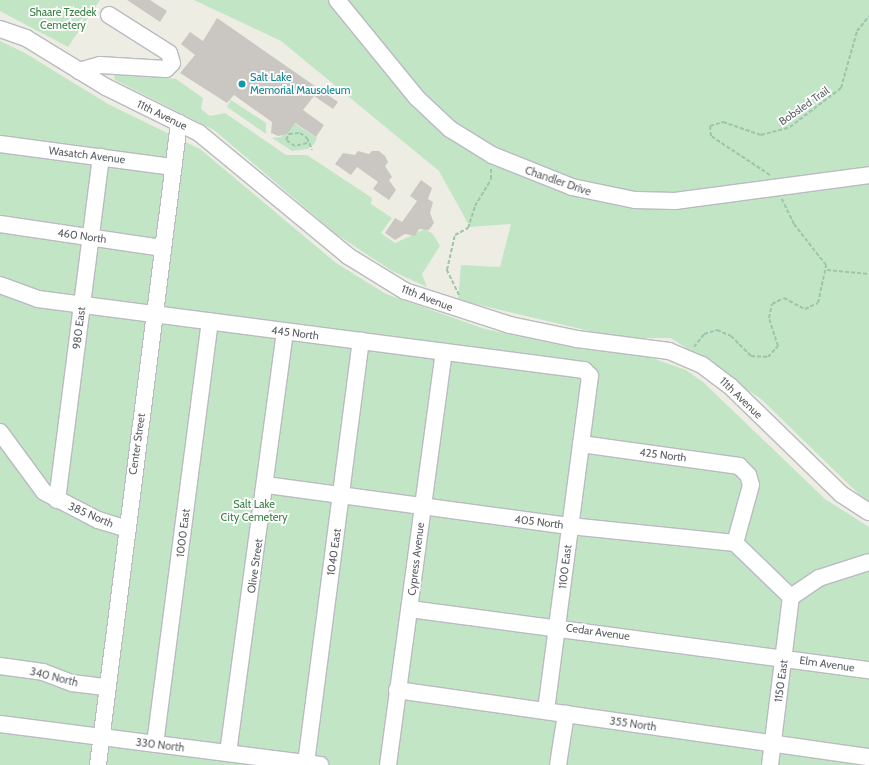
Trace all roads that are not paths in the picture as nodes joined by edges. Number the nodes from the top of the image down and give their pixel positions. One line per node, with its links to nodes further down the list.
1 (337, 0): 9 (street, Chandler Drive)
2 (109, 16): 4 (street)
3 (0, 28): 4 (street, 11th Avenue)
4 (78, 71): 5 (street, 11th Avenue)
5 (179, 123): 8 (street, Center Street); 27 (street, 11th Avenue)
6 (0, 144): 7 (street, Wasatch Avenue)
7 (101, 157): 8 (street, Wasatch Avenue); 11 (street, 980 East)
8 (173, 166): 12 (street, Center Street)
9 (869, 174)
10 (0, 224): 11 (street, 460 North)
11 (91, 237): 12 (street, 460 North); 14 (street, 980 East)
12 (163, 248): 15 (street, Center Street)
13 (0, 285): 14 (street, 445 North)
14 (82, 305): 15 (street, 445 North); 25 (street, 980 East)
15 (154, 315): 16 (street, 445 North); 29 (street, Center Street)
16 (210, 322): 17 (street, 445 North); 45 (street, 1000 East)
17 (285, 332): 18 (street, 445 North); 23 (street, Olive Street)
18 (361, 341): 19 (street, 445 North); 24 (street, 1040 East)
19 (444, 352): 20 (street, 445 North); 26 (street, Cypress Avenue)
20 (590, 376): 22 (street, 1100 East)
21 (0, 432): 25 (street)
22 (581, 444): 28 (street, 1100 East); 30 (street, 425 North)
23 (266, 485): 24 (street, 405 North); 46 (street, Olive Street)
24 (342, 495): 26 (street, 405 North); 48 (street, 1040 East)
25 (57, 500): 29 (street, 385 North)
26 (423, 506): 28 (street, 405 North); 33 (street, Cypress Avenue)
27 (869, 512)
28 (570, 526): 30 (street, 405 North); 34 (street, 1100 East)
29 (125, 528): 38 (street, Center Street)
30 (736, 543): 32 (street)
31 (869, 562): 32 (street)
32 (791, 597): 35 (street, 1150 East)
33 (410, 609): 34 (street, Cedar Avenue); 39 (street, Cypress Avenue)
34 (557, 626): 35 (street, Cedar Avenue); 40 (street, 1100 East)
35 (785, 658): 37 (street, Elm Avenue); 44 (street, 1150 East)
36 (0, 666): 38 (street, 340 North)
37 (869, 670)
38 (107, 687): 43 (street, Center Street)
39 (396, 690): 40 (street, 355 North); 50 (street, Cypress Avenue)
40 (546, 711): 41 (street, 355 North)
41 (566, 714): 44 (street, 355 North); 51 (street)
42 (0, 724): 43 (street, 330 North)
43 (101, 737): 45 (street, 330 North); 49 (street, Center Street)
44 (773, 743): 47 (street, 355 North); 52 (street, 1150 East)
45 (155, 744): 46 (street, 330 North)
46 (228, 753): 48 (street, 330 North)
47 (869, 757)
48 (313, 764)
49 (98, 765)
50 (388, 765)
51 (558, 765)
52 (770, 765)

